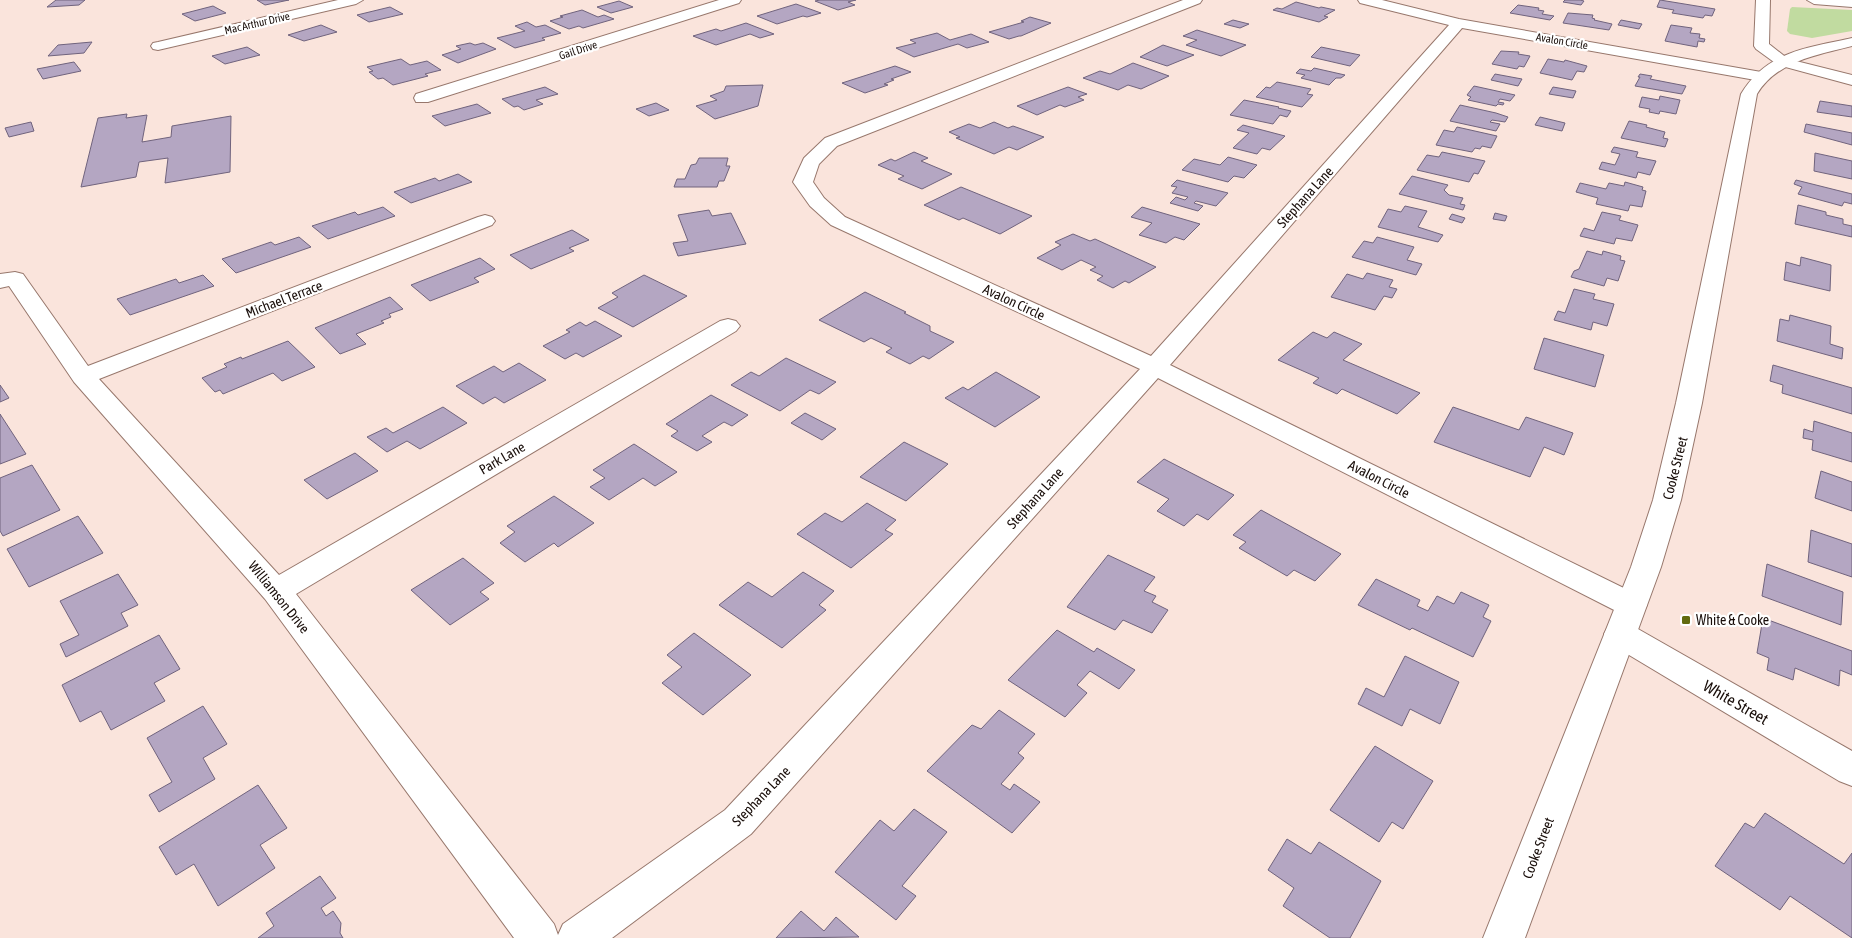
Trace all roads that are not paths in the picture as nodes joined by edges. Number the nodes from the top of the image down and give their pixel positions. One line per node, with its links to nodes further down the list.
1 (356, 0): 10 (street, Mac Arthur Drive)
2 (734, 0): 14 (street, Gail Drive)
3 (1195, 0): 18 (street, Avalon Circle)
4 (1365, 0): 8 (street, Avalon Circle)
5 (1763, 0): 11 (street)
6 (1814, 0): 7 (street)
7 (1852, 3)
8 (1459, 23): 12 (street, Avalon Circle); 18 (street, Stephana Lane)
9 (1852, 42): 11 (street, Cooke Street)
10 (158, 46)
11 (1782, 62): 12 (street, Cooke Street); 13 (street)
12 (1761, 76): 21 (street, Cooke Street)
13 (1852, 80)
14 (422, 98)
15 (485, 221): 19 (street, Michael Terrace)
16 (0, 281): 19 (street, Williamson Drive)
17 (728, 326): 20 (street, Park Lane)
18 (1154, 367): 21 (street, Avalon Circle); 24 (street, Stephana Lane)
19 (83, 377): 20 (street, Williamson Drive)
20 (276, 591): 23 (street, Williamson Drive)
21 (1625, 620): 22 (street, White Street); 25 (street, Cooke Street)
22 (1852, 770)
23 (539, 938)
24 (578, 938)
25 (1504, 938)

